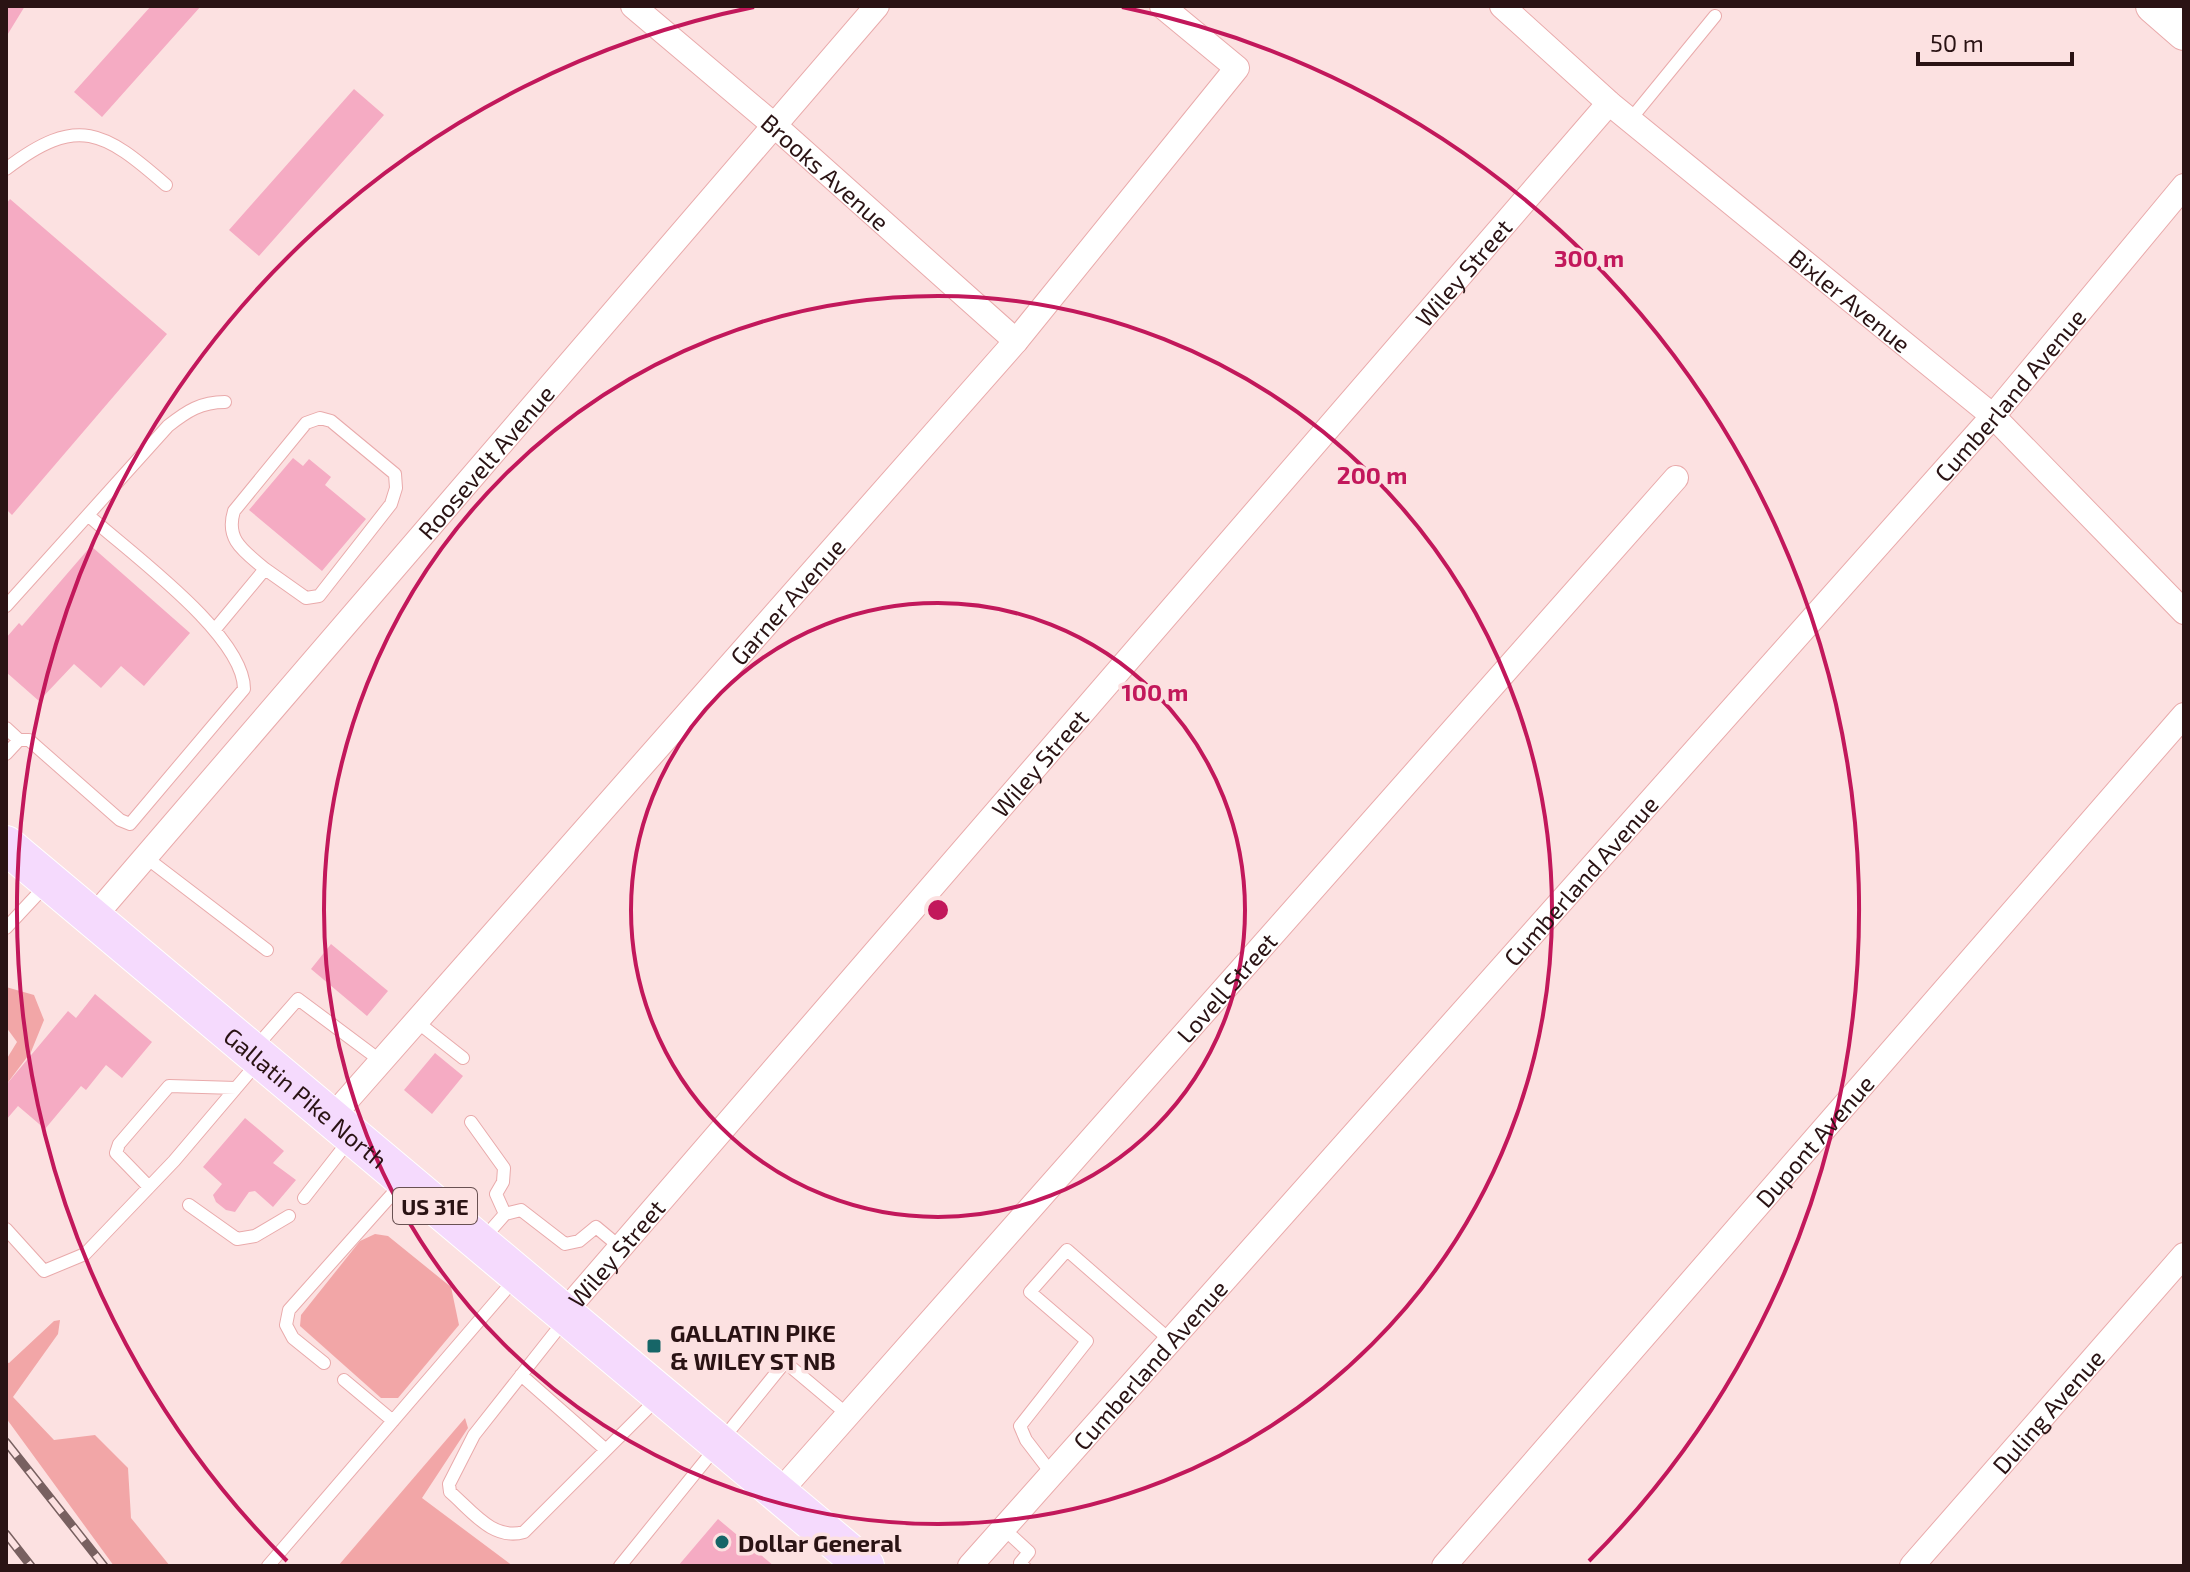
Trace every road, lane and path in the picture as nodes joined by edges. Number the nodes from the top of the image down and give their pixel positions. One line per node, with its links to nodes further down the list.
1 (633, 6): 10 (street, Brooks Avenue)
2 (877, 6): 10 (street, Roosevelt Avenue)
3 (1162, 6): 14 (street, Garner Avenue)
4 (1502, 6): 8 (street, Bixler Avenue)
5 (2153, 6): 7 (street)
6 (1715, 16): 9 (lane)
7 (2184, 33)
8 (1609, 103): 9 (street, Bixler Avenue); 48 (street, Wiley Street)
9 (1630, 120): 16 (street, Bixler Avenue)
10 (775, 126): 14 (street, Brooks Avenue); 28 (street, Roosevelt Avenue)
11 (6, 169): 12 (lane)
12 (166, 185)
13 (2184, 186): 16 (street, Cumberland Avenue)
14 (1016, 341): 33 (street, Garner Avenue)
15 (225, 402): 18 (lane)
16 (1993, 416): 21 (street, Bixler Avenue); 52 (street, Cumberland Avenue)
17 (1676, 478): 57 (street, Lovell Street)
18 (89, 516): 20 (lane); 22 (lane)
19 (265, 569): 19 (lane); 22 (lane)
20 (6, 606)
21 (2184, 612)
22 (216, 628): 25 (lane)
23 (2184, 715): 69 (street, Dupont Avenue)
24 (6, 728): 25 (lane)
25 (19, 740): 26 (lane)
26 (6, 754)
27 (6, 845): 29 (main road, Gallatin Pike North / US 31E)
28 (144, 856): 30 (street, Roosevelt Avenue); 32 (lane)
29 (49, 881): 30 (main road, Gallatin Pike North / US 31E); 31 (lane)
30 (93, 918): 34 (main road, Gallatin Pike North / US 31E)
31 (6, 928)
32 (267, 950)
33 (416, 1021): 35 (lane); 36 (street, Garner Avenue)
34 (257, 1055): 36 (lane); 37 (lane); 39 (main road, Gallatin Pike North / US 31E)
35 (463, 1058)
36 (381, 1061): 39 (street, Garner Avenue)
37 (236, 1088): 41 (lane); 41 (lane)
38 (471, 1122): 44 (lane)
39 (342, 1126): 40 (main road, Gallatin Pike North / US 31E); 42 (lane)
40 (405, 1179): 47 (main road, Gallatin Pike North / US 31E); 53 (lane)
41 (149, 1187): 46 (lane)
42 (304, 1198)
43 (189, 1205): 45 (lane)
44 (505, 1214): 47 (lane); 48 (lane)
45 (289, 1216)
46 (6, 1229)
47 (479, 1244): 50 (main road, Gallatin Pike North / US 31E)
48 (620, 1247): 51 (street, Wiley Street)
49 (2181, 1263): 70 (street, Duling Avenue)
50 (517, 1277): 51 (main road, Gallatin Pike North / US 31E); 58 (lane)
51 (564, 1316): 54 (lane); 56 (main road, Gallatin Pike North / US 31E)
52 (1170, 1340): 61 (street, Cumberland Avenue); 61 (lane)
53 (324, 1363)
54 (521, 1375): 60 (lane); 60 (lane)
55 (344, 1380): 58 (lane)
56 (660, 1397): 59 (main road, Gallatin Pike North / US 31E); 60 (lane)
57 (848, 1415): 59 (lane); 62 (street, Lovell Street)
58 (393, 1421): 65 (lane)
59 (719, 1446): 62 (main road, Gallatin Pike North / US 31E); 66 (lane)
60 (606, 1450)
61 (1052, 1474): 63 (street, Cumberland Avenue)
62 (777, 1495): 67 (main road, Gallatin Pike North / US 31E)
63 (1003, 1528): 64 (lane); 68 (street, Cumberland Avenue)
64 (1021, 1565)
65 (268, 1566)
66 (620, 1566)
67 (865, 1566)
68 (970, 1566)
69 (1444, 1566)
70 (1912, 1566)

